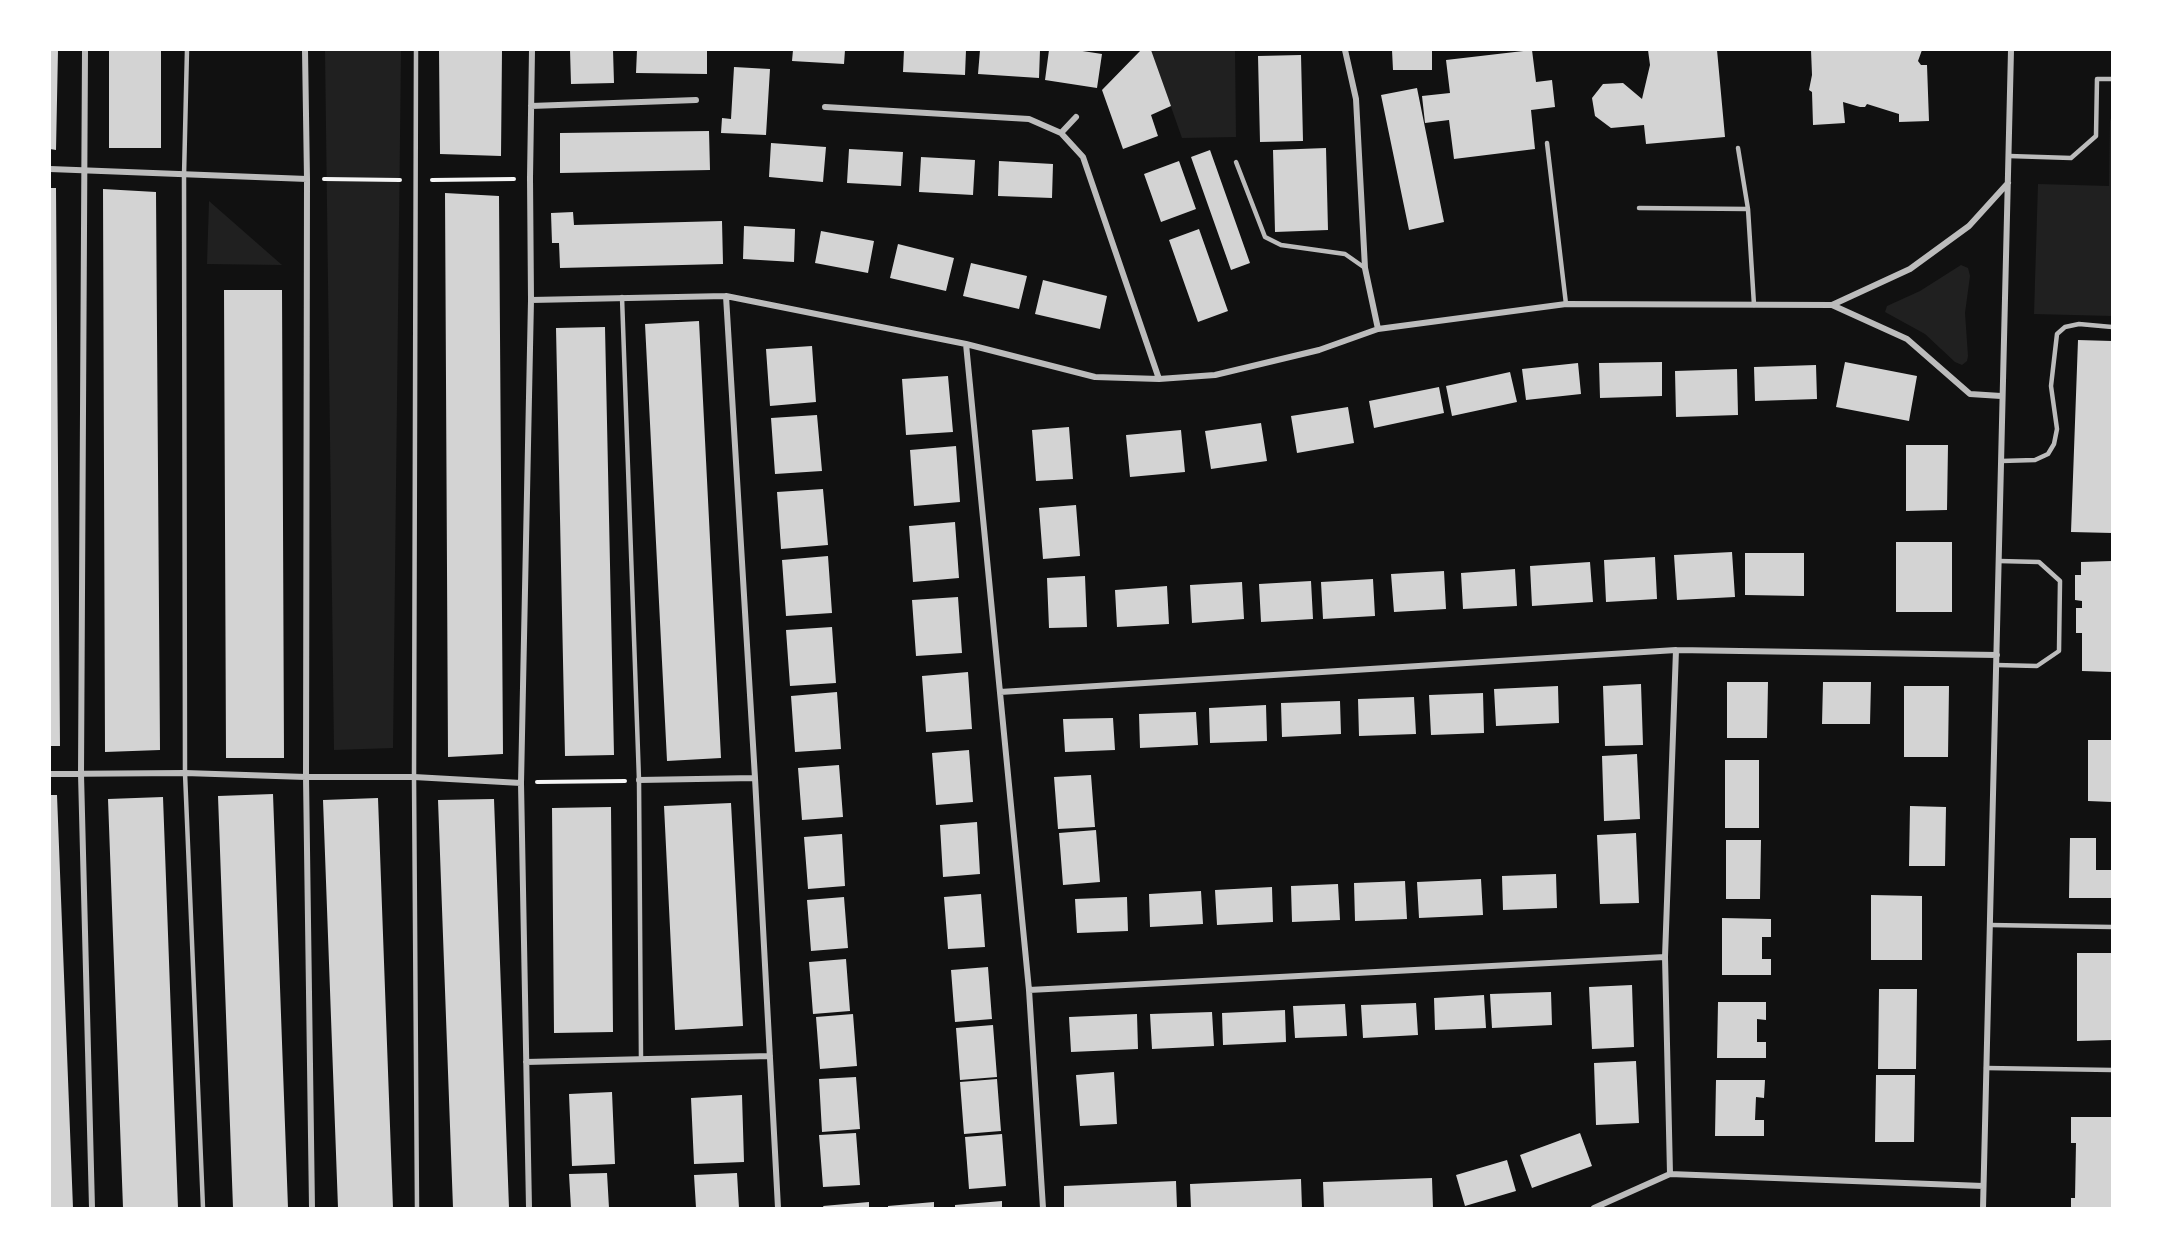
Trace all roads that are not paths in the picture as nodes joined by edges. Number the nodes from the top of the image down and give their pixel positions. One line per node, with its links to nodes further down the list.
1 (86, 50): 19 (street)
2 (187, 50): 20 (lane)
3 (305, 50): 21 (street)
4 (416, 50): 47 (lane)
5 (532, 50): 10 (street)
6 (1346, 50): 25 (street)
7 (2011, 50): 16 (street)
8 (2112, 79): 16 (lane)
9 (696, 100): 10 (street)
10 (531, 106): 28 (street)
11 (825, 107): 13 (street)
12 (1076, 117): 13 (street)
13 (1061, 133): 35 (street)
14 (1548, 143): 29 (lane)
15 (1738, 148): 24 (lane)
16 (2008, 156): 22 (street)
17 (1236, 162): 25 (lane)
18 (50, 169): 19 (street)
19 (86, 171): 20 (street); 45 (street)
20 (184, 176): 21 (street); 43 (lane)
21 (307, 179): 46 (street)
22 (2008, 183): 31 (street); 36 (street)
23 (1640, 208): 24 (lane)
24 (1748, 209): 30 (lane)
25 (1365, 268): 33 (street)
26 (726, 296): 27 (street); 34 (street); 48 (street)
27 (622, 297): 28 (street); 49 (lane)
28 (531, 300): 50 (street)
29 (1566, 304): 30 (street); 33 (street)
30 (1754, 305): 31 (street)
31 (1832, 305): 36 (street)
32 (2112, 327): 37 (lane)
33 (1378, 329): 35 (street)
34 (966, 344): 35 (street); 42 (street)
35 (1159, 379)
36 (2001, 396): 37 (street)
37 (2001, 461): 38 (street)
38 (1999, 561): 40 (street); 41 (lane)
39 (1676, 650): 40 (street); 42 (street); 53 (street)
40 (1997, 655): 41 (street)
41 (1996, 665): 51 (street)
42 (1000, 692): 54 (street)
43 (185, 773): 45 (street); 46 (street); 63 (lane)
44 (50, 774): 45 (street)
45 (81, 774): 62 (street)
46 (306, 777): 47 (street); 64 (street)
47 (414, 777): 50 (street); 65 (lane)
48 (755, 778): 49 (street); 55 (street)
49 (639, 780): 56 (lane)
50 (521, 783): 57 (street)
51 (1990, 925): 52 (lane); 58 (street)
52 (2112, 927)
53 (1665, 957): 54 (street); 60 (street)
54 (1029, 990): 68 (street)
55 (770, 1056): 56 (street); 67 (street)
56 (641, 1059): 57 (street)
57 (526, 1062): 66 (street)
58 (1986, 1068): 59 (lane); 61 (street)
59 (2112, 1070)
60 (1670, 1174): 61 (street); 69 (street)
61 (1983, 1186): 70 (street)
62 (92, 1209)
63 (203, 1209)
64 (312, 1209)
65 (417, 1209)
66 (529, 1209)
67 (778, 1209)
68 (1042, 1209)
69 (1594, 1209)
70 (1983, 1209)

